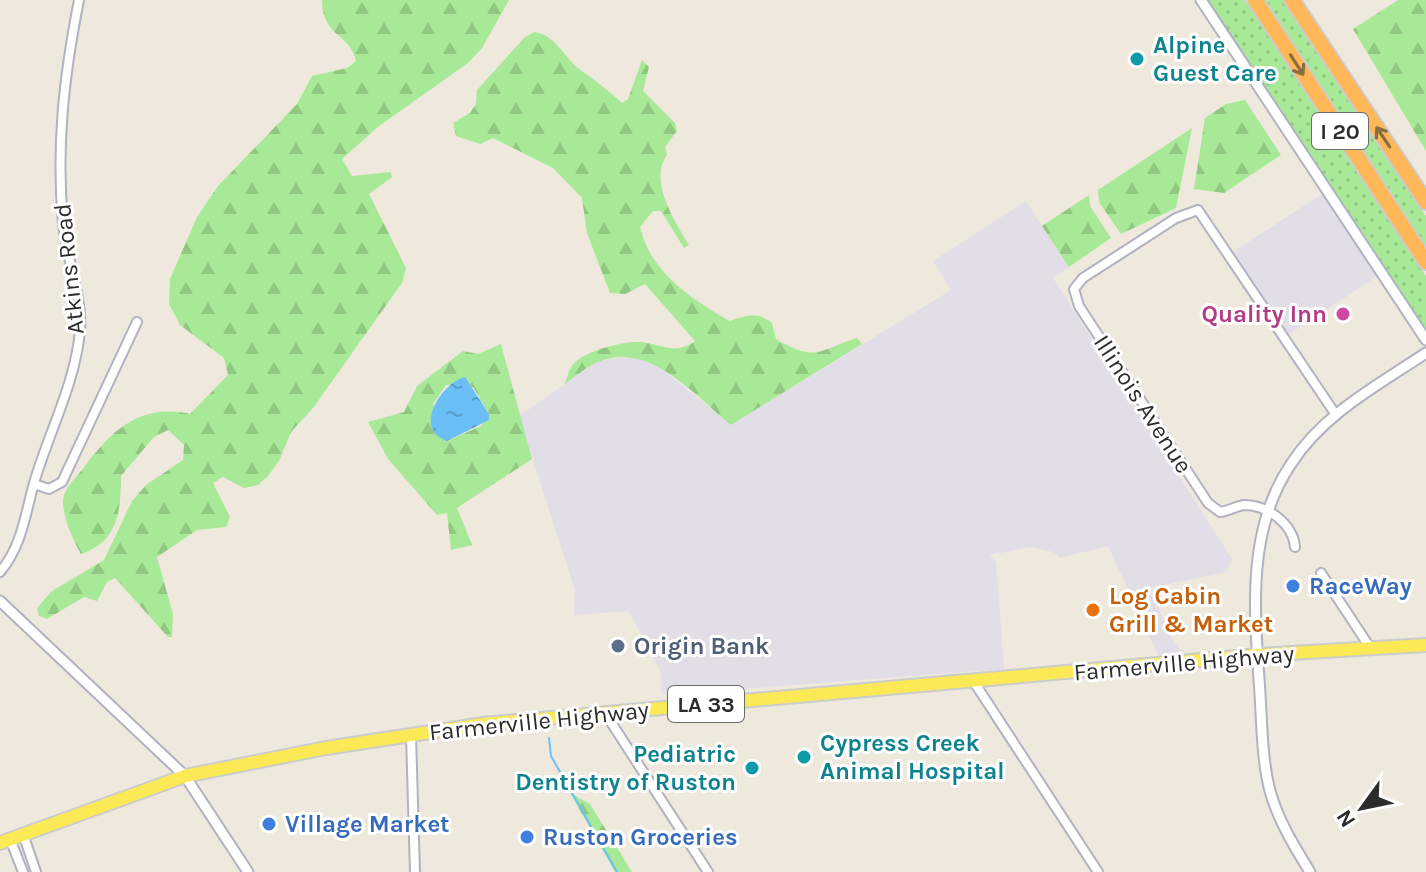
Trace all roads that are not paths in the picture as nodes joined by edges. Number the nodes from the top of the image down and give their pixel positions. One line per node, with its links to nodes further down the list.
1 (79, 0): 11 (street, Atkins Road)
2 (1201, 0): 8 (street)
3 (1255, 0): 6 (highway, I 20, one-way to 6)
4 (1292, 0): 5 (highway, I 20, one-way to 4)
5 (1426, 202)
6 (1426, 262)
7 (137, 322): 11 (street)
8 (1426, 340)
9 (1426, 353): 10 (street)
10 (1336, 415): 12 (street); 12 (street, Illinois Avenue)
11 (34, 484): 14 (street, Atkins Road)
12 (1267, 511): 13 (street); 19 (street)
13 (1295, 547)
14 (0, 572)
15 (1321, 573): 18 (street)
16 (0, 601): 23 (street)
17 (1426, 645): 18 (main road, Farmerville Highway / LA 33)
18 (1369, 646): 19 (main road, Farmerville Highway / LA 33)
19 (1258, 655): 20 (main road, Farmerville Highway / LA 33); 32 (street)
20 (974, 682): 21 (main road, Farmerville Highway / LA 33); 31 (street)
21 (605, 713): 22 (main road, Farmerville Highway / LA 33); 30 (street)
22 (411, 735): 23 (main road, Farmerville Highway / LA 33); 29 (street)
23 (185, 776): 24 (main road, Farmerville Highway / LA 33); 28 (street)
24 (23, 834): 25 (main road, Farmerville Highway / LA 33); 27 (street)
25 (5, 841): 26 (street)
26 (23, 872)
27 (36, 872)
28 (248, 872)
29 (415, 872)
30 (708, 872)
31 (1098, 872)
32 (1310, 872)

